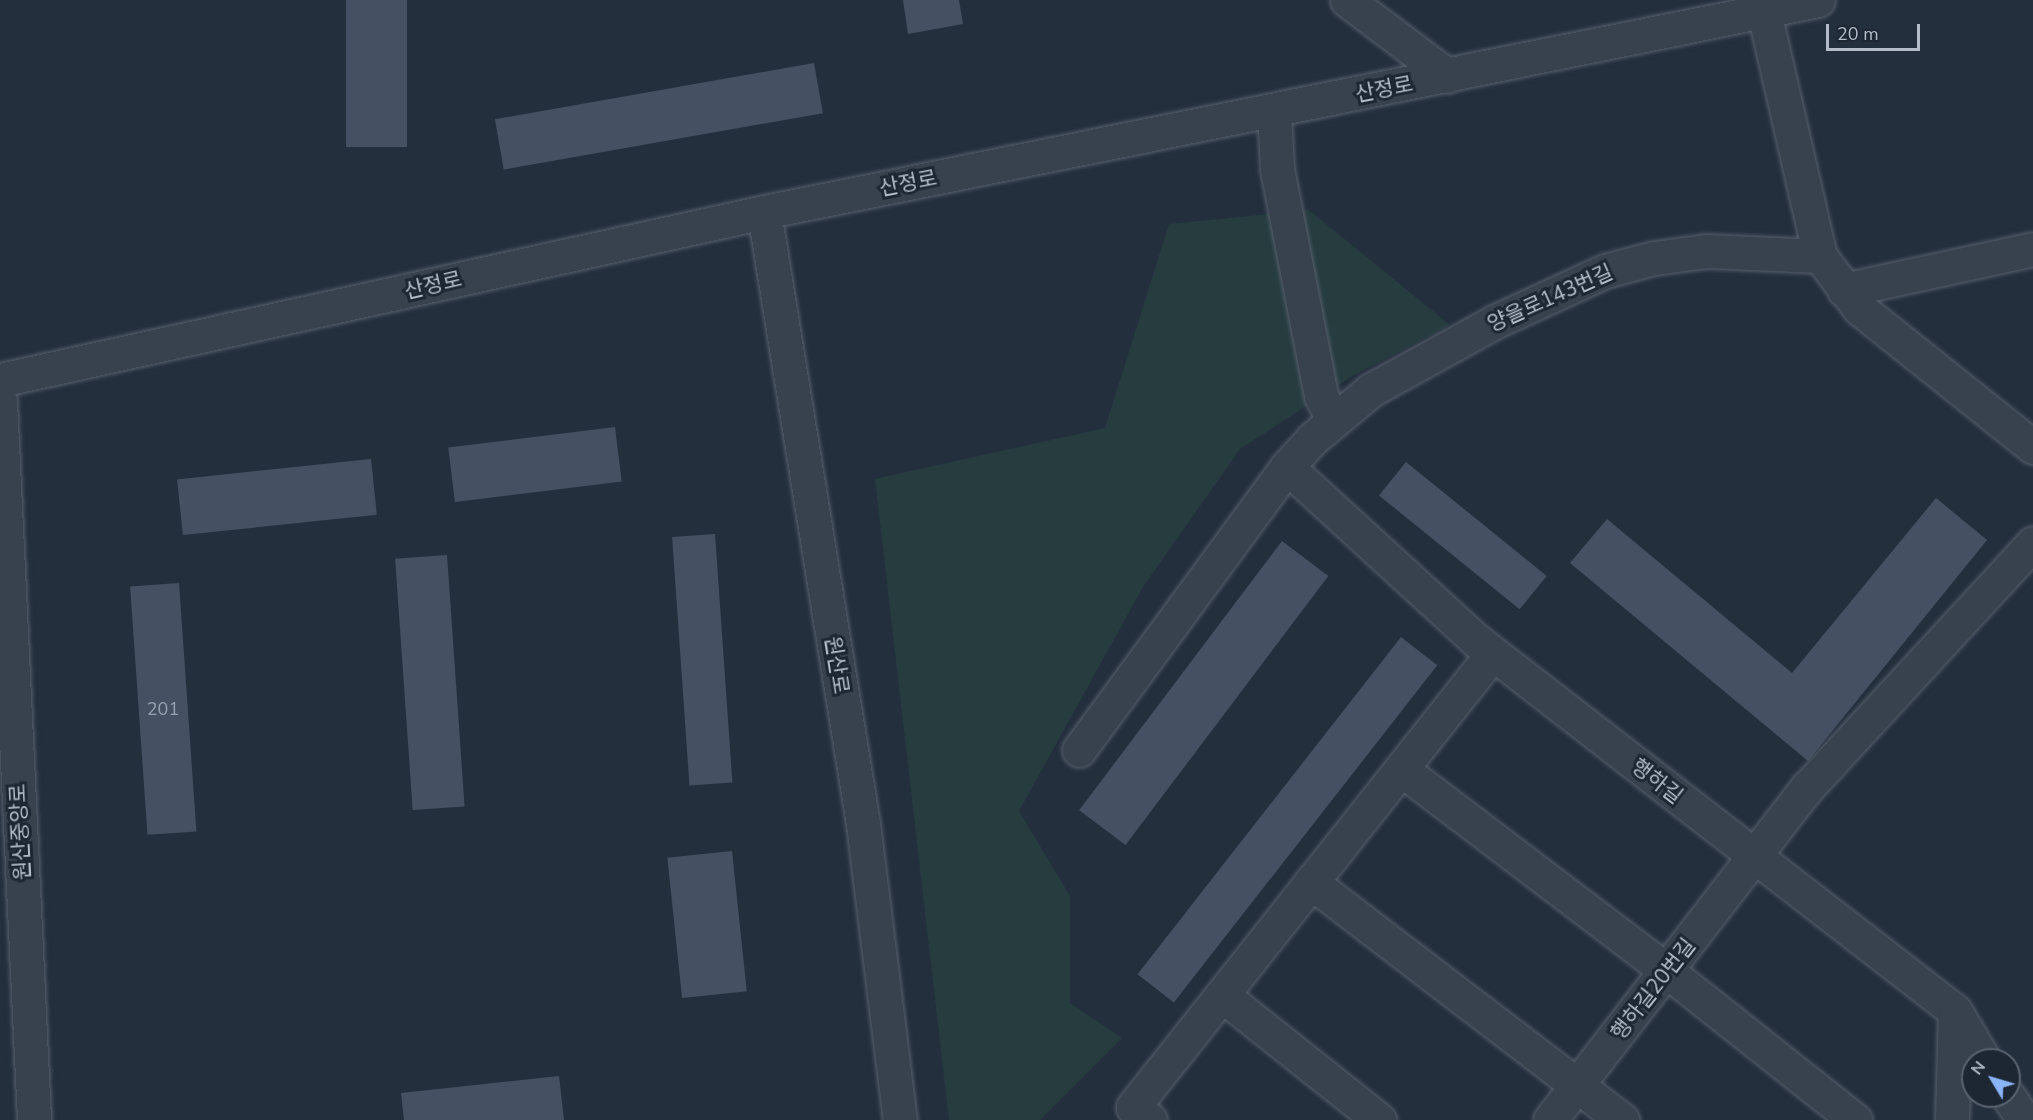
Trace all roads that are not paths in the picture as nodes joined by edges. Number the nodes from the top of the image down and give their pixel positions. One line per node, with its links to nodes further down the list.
1 (1347, 0): 4 (street)
2 (1818, 0): 3 (street, 산정로)
3 (1764, 12): 4 (street, 산정로); 8 (street)
4 (1448, 76): 5 (street, 산정로)
5 (1274, 111): 6 (street, 산정로); 12 (street)
6 (764, 212): 10 (street, 산정로); 27 (street, 원산로)
7 (2033, 249): 9 (street)
8 (1820, 256): 9 (street); 12 (street, 양을로143번길)
9 (1844, 290): 13 (street)
10 (0, 380)
11 (0, 401): 26 (street, 원산중앙로)
12 (1333, 420): 14 (street, 양을로143번길)
13 (2033, 447)
14 (1287, 467): 16 (street, 행하길); 17 (street, 양을로143번길)
15 (2033, 543): 19 (street, 행하길20번길)
16 (1493, 653): 18 (street); 19 (street, 행하길)
17 (1079, 750)
18 (1401, 769): 20 (street); 21 (street)
19 (1756, 857): 21 (street, 행하길20번길); 23 (street, 행하길)
20 (1311, 882): 22 (street); 25 (street)
21 (1667, 971): 25 (street, 행하길20번길); 32 (street)
22 (1222, 995): 28 (street); 29 (street)
23 (1955, 1011): 24 (street); 33 (street)
24 (1977, 1048)
25 (1577, 1086): 30 (street, 행하길20번길); 31 (street)
26 (34, 1120)
27 (900, 1120)
28 (1150, 1120)
29 (1379, 1120)
30 (1550, 1120)
31 (1622, 1120)
32 (1855, 1120)
33 (1952, 1120)

